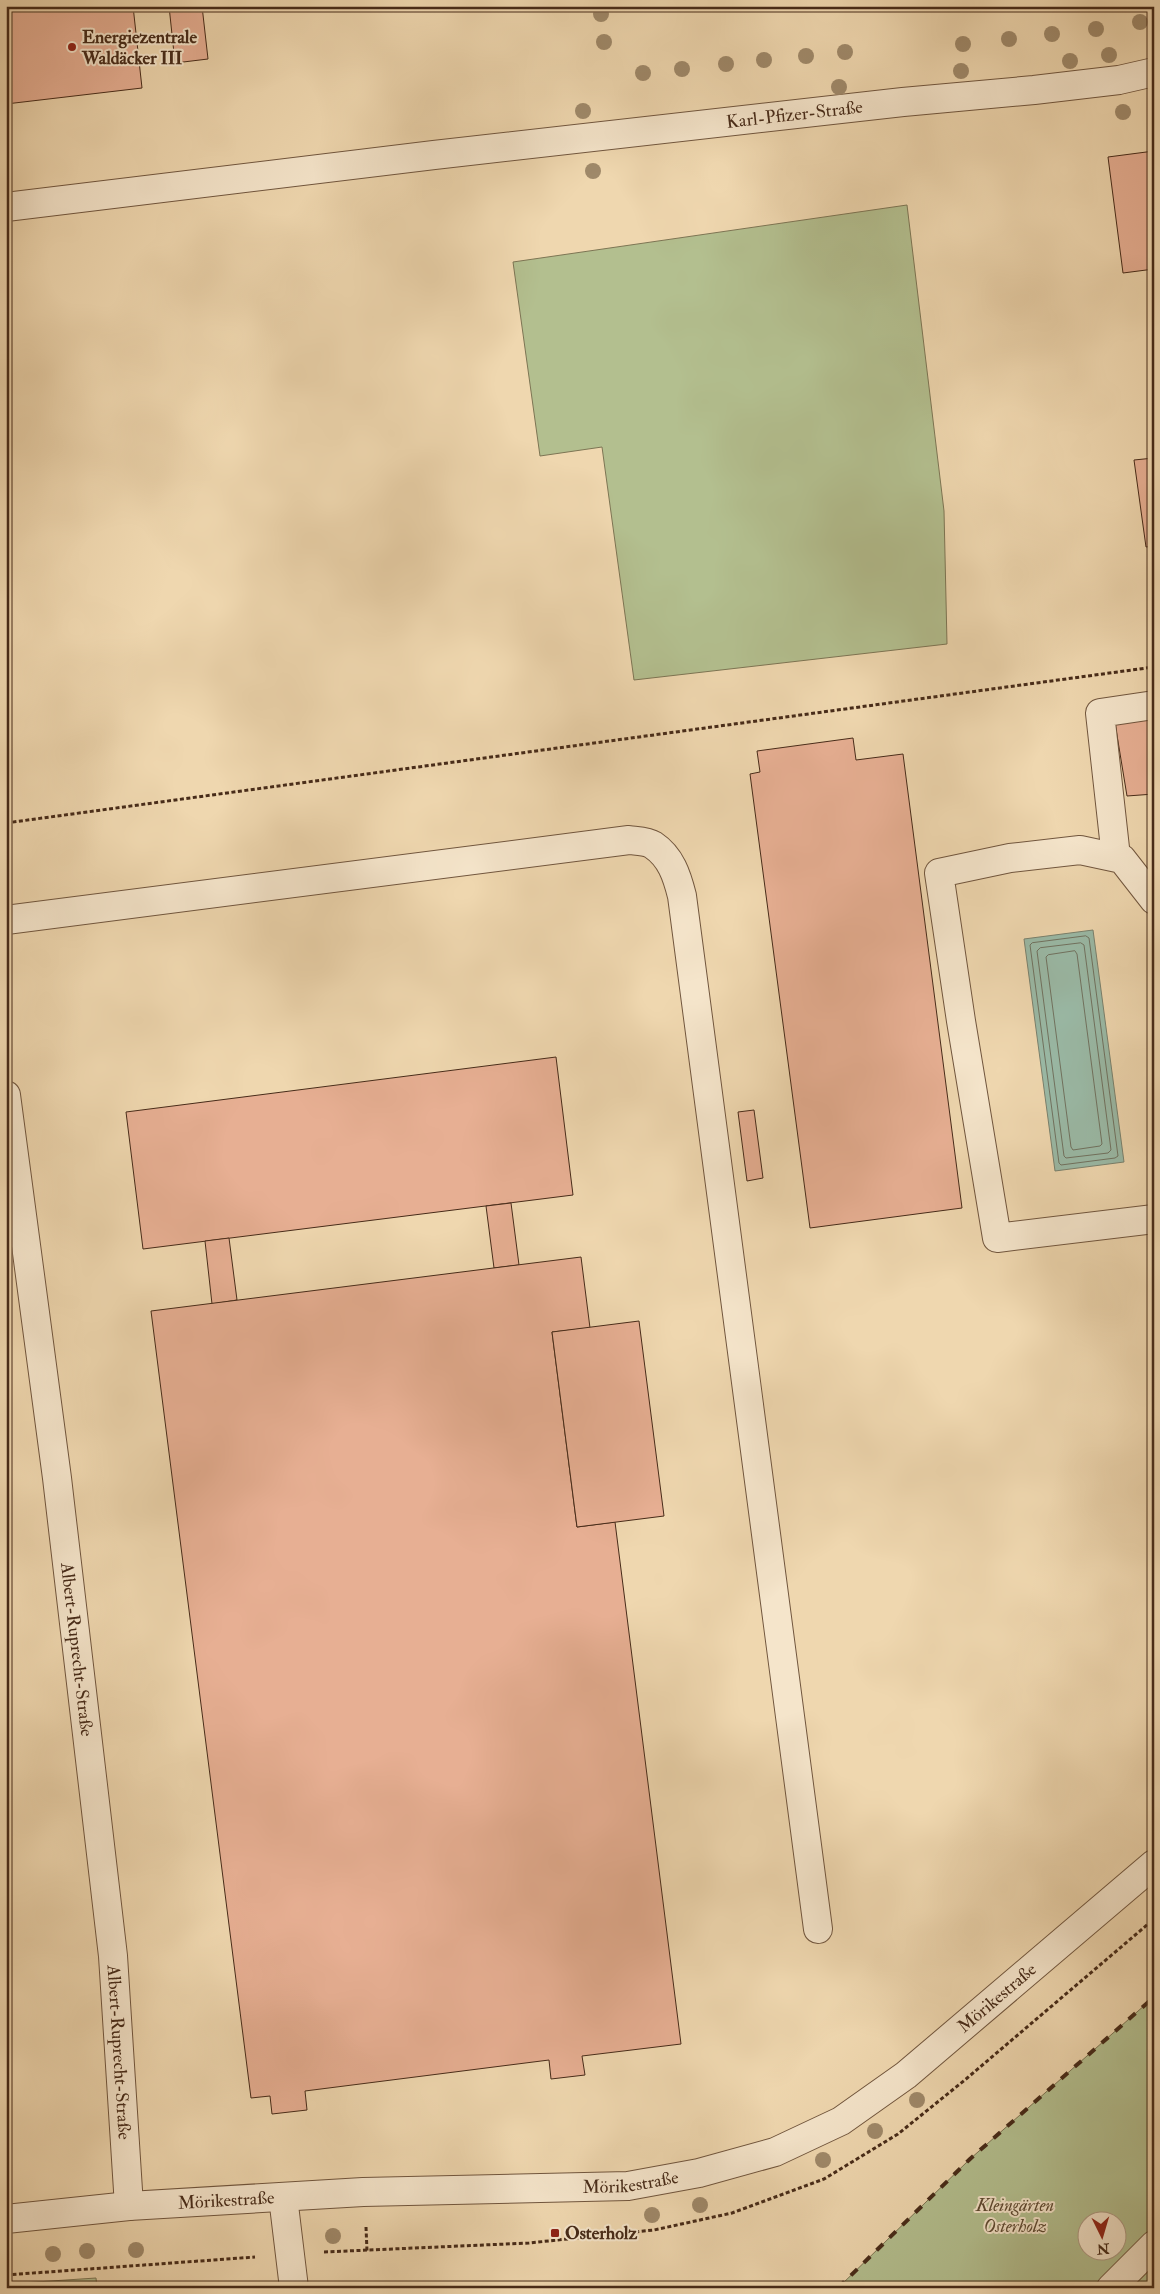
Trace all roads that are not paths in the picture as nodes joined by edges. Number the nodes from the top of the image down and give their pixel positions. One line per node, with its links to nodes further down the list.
1 (1154, 72): 2 (street, Karl-Pfizer-Straße)
2 (6, 207)
3 (1154, 705): 4 (street)
4 (1116, 857): 5 (street); 8 (street)
5 (1154, 900)
6 (6, 920): 10 (street)
7 (6, 1095): 12 (street, Albert-Ruprecht-Straße)
8 (1154, 1219)
9 (1154, 1864): 11 (street, Mörikestraße)
10 (818, 1929)
11 (283, 2198): 12 (street, Mörikestraße); 15 (street)
12 (128, 2206): 13 (street, Mörikestraße)
13 (6, 2219)
14 (1154, 2245): 16 (street)
15 (294, 2288)
16 (1111, 2288)

